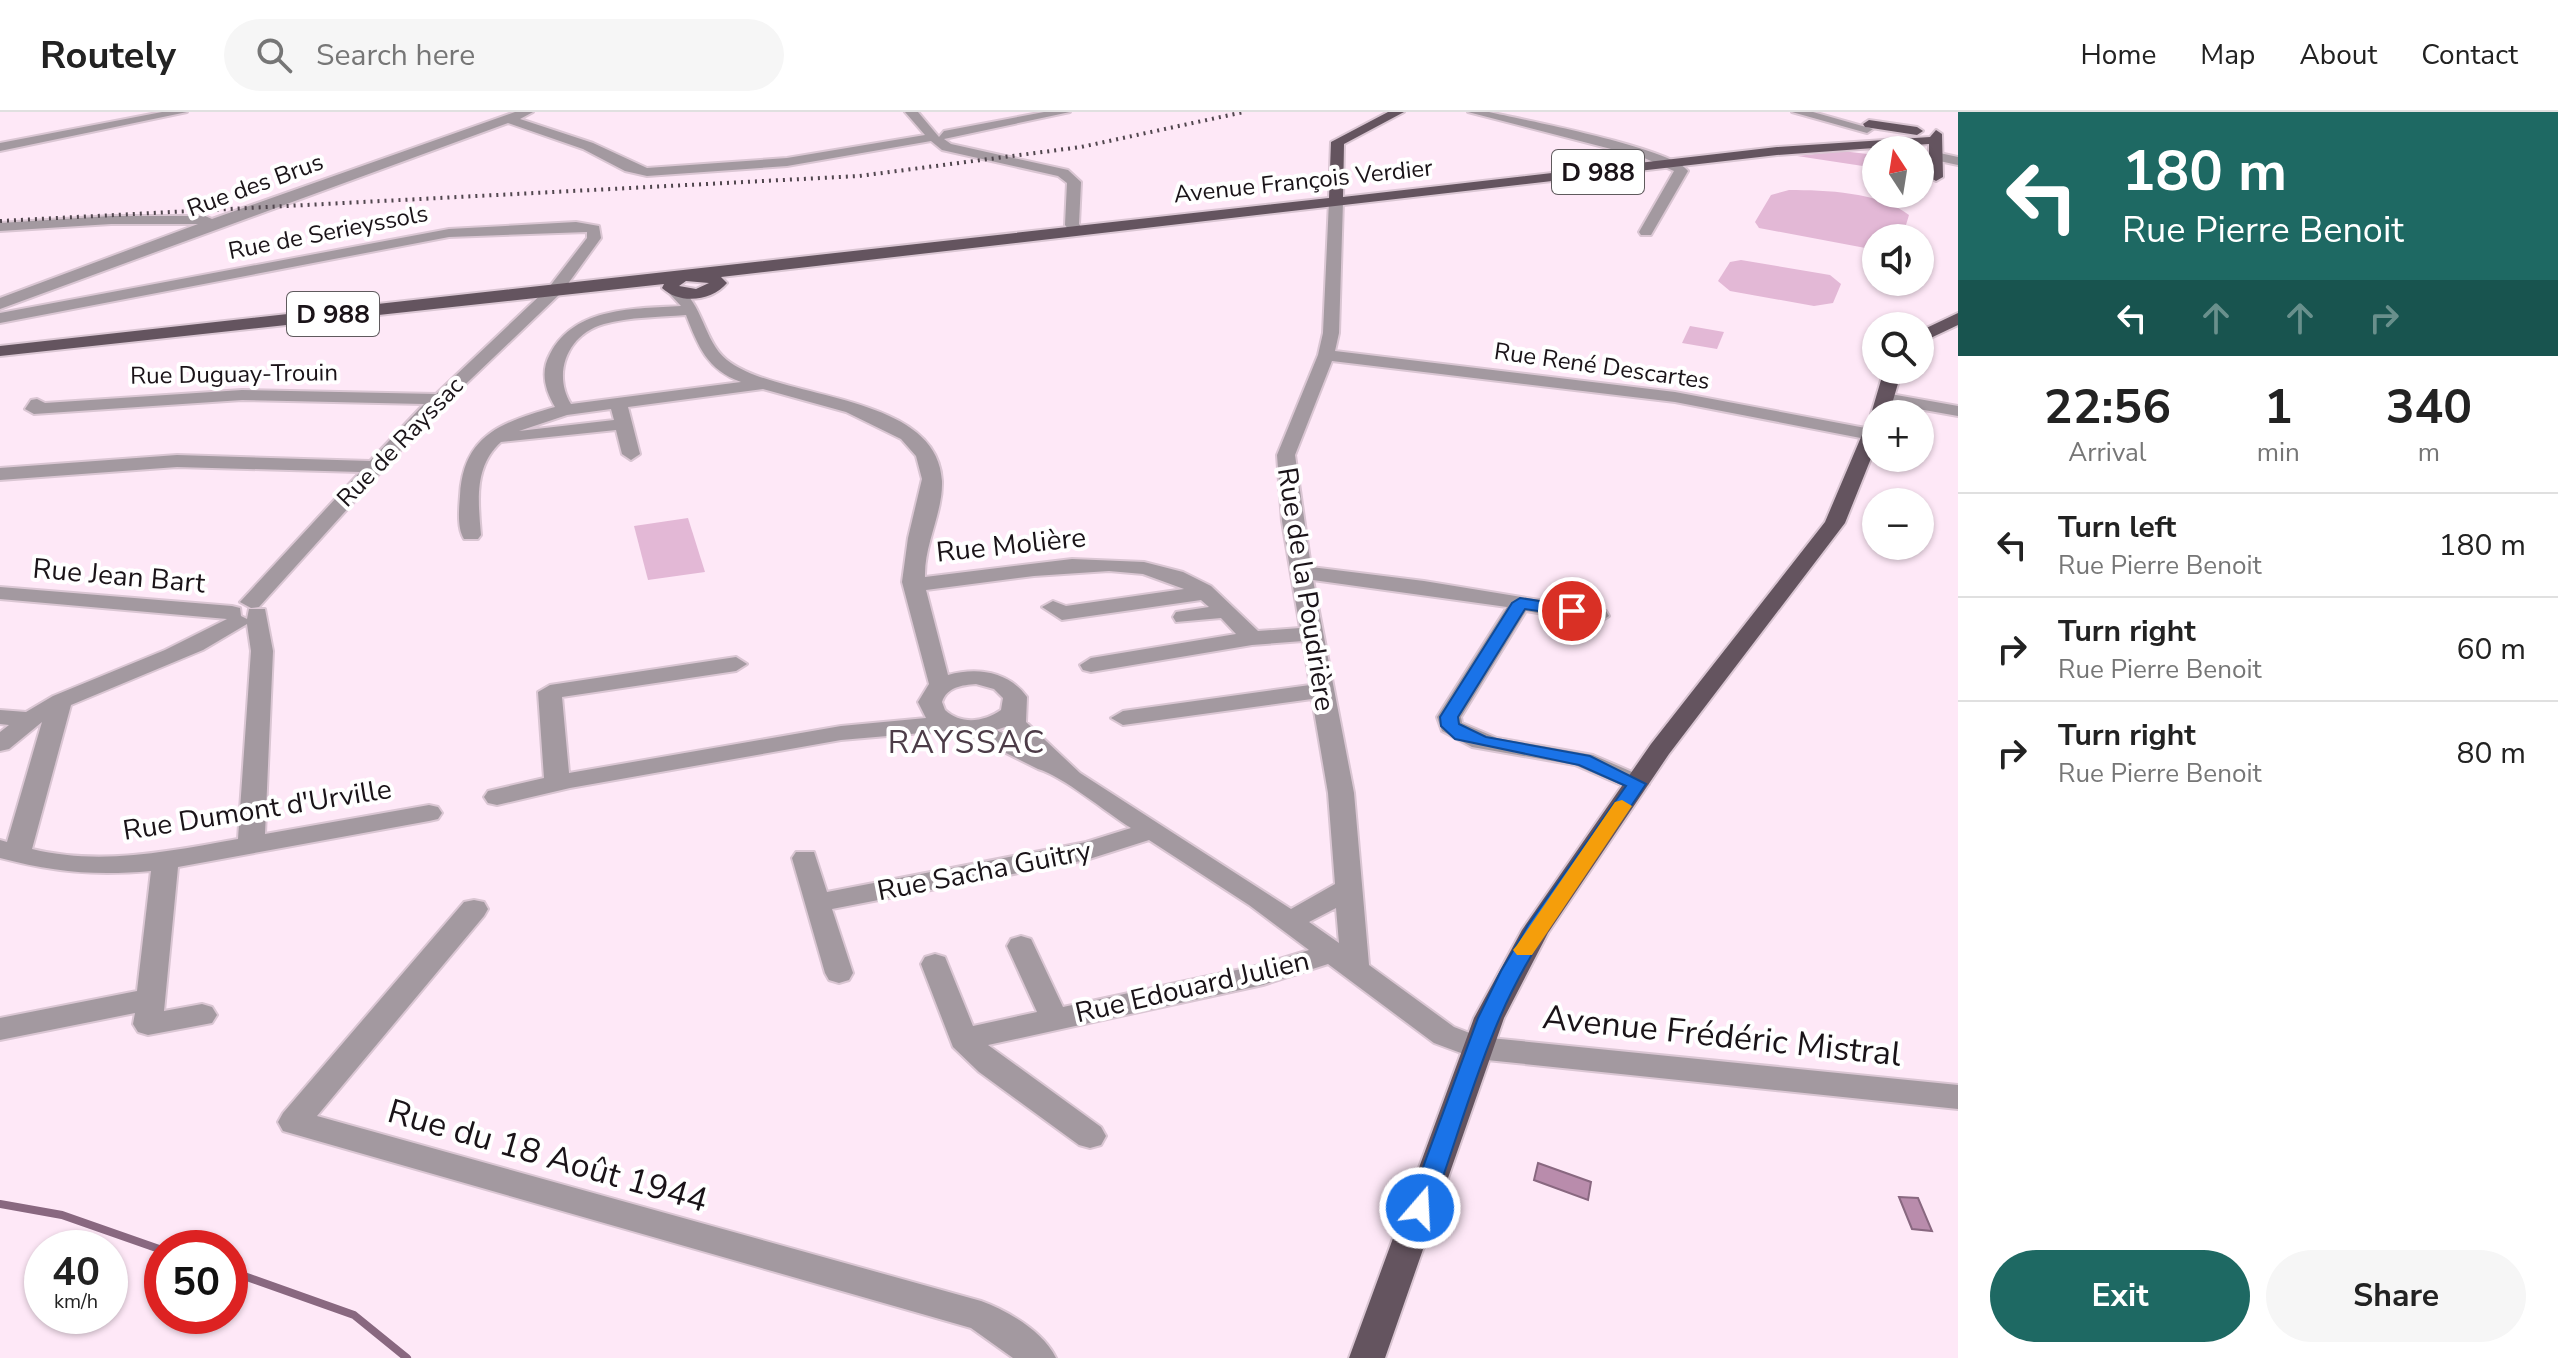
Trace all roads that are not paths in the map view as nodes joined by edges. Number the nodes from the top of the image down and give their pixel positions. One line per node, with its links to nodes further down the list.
1 (181, 112): 16 (street)
2 (527, 112): 8 (street, Rue des Brus)
3 (911, 112): 13 (street)
4 (1064, 112): 13 (street)
5 (1398, 112): 22 (main road)
6 (1474, 112): 19 (street)
7 (1798, 112): 9 (street)
8 (508, 119): 13 (street); 23 (street, Rue des Brus)
9 (1866, 129): 10 (main road); 11 (main road); 19 (main road, Avenue François Verdier / D 988)
10 (1917, 131): 11 (main road); 12 (main road)
11 (1881, 135)
12 (1941, 136): 14 (main road); 15 (main road)
13 (935, 137): 25 (street)
14 (1934, 137)
15 (1934, 146)
16 (0, 147)
17 (1934, 157): 18 (street)
18 (1958, 161)
19 (1670, 164): 22 (main road, Avenue François Verdier / D 988); 26 (street)
20 (1934, 167): 21 (main road)
21 (1934, 176)
22 (1336, 201): 25 (main road, Avenue François Verdier / D 988); 38 (street, Rue de la Poudrière)
23 (219, 221): 24 (street); 32 (street, Rue des Brus)
24 (0, 227)
25 (1077, 231): 27 (main road, Avenue François Verdier / D 988)
26 (1646, 232)
27 (752, 268): 28 (main road, Avenue François Verdier / D 988); 30 (main road, Avenue François Verdier / D 988)
28 (701, 275): 29 (main road, Avenue François Verdier); 30 (main road)
29 (670, 284): 30 (main road, Avenue François Verdier); 31 (main road, D 988); 33 (street)
30 (716, 285): 33 (street)
31 (556, 289): 34 (street, Rue de Serieyssols); 37 (main road, D 988); 40 (street, Rue de Rayssac)
32 (0, 304)
33 (693, 317): 39 (street); 43 (street)
34 (0, 318)
35 (1958, 318): 36 (main road)
36 (1934, 331)
37 (4, 351)
38 (1326, 355): 46 (street, Rue René Descartes); 54 (street, Rue de la Poudrière)
39 (761, 385): 41 (street); 55 (street)
40 (441, 399): 42 (street, Rue Duguay-Trouin); 51 (street, Rue de Rayssac)
41 (618, 403): 43 (street); 47 (street)
42 (37, 404)
43 (566, 410): 48 (street)
44 (1958, 411): 45 (street, Rue René Descartes)
45 (1934, 413)
46 (1862, 415)
47 (623, 424): 48 (street); 49 (street)
48 (490, 440): 53 (street)
49 (631, 454)
50 (1862, 456): 82 (main road)
51 (373, 467): 52 (street); 61 (street, Rue de Rayssac)
52 (0, 474)
53 (471, 535)
54 (1303, 572): 58 (street); 64 (street, Rue de la Poudrière)
55 (913, 582): 57 (street, Rue Molière); 66 (street)
56 (0, 593): 61 (street, Rue Jean Bart)
57 (1205, 593): 59 (street); 60 (street, Rue Molière)
58 (1520, 603): 62 (street); 82 (street)
59 (1053, 607)
60 (1226, 611): 63 (street); 65 (street, Rue Molière)
61 (245, 613): 72 (street, Rue de Rayssac); 86 (street)
62 (1598, 616)
63 (1184, 617)
64 (1312, 634): 65 (street); 70 (street, Rue de la Poudrière)
65 (1252, 638): 68 (street)
66 (930, 644): 69 (street); 71 (street)
67 (736, 664): 81 (street)
68 (1091, 665)
69 (977, 677): 71 (street); 73 (street)
70 (1324, 690): 75 (street); 90 (street, Rue de la Poudrière)
71 (935, 694): 77 (street); 78 (street)
72 (60, 702): 76 (street, Rue de Rayssac); 87 (street)
73 (1012, 713): 77 (street); 80 (street)
74 (0, 717): 76 (street)
75 (1123, 718)
76 (30, 719): 79 (street, Rue de Rayssac)
77 (961, 725): 78 (street); 80 (street)
78 (841, 733): 81 (street)
79 (0, 744)
80 (1067, 775): 85 (street, Avenue Frédéric Mistral)
81 (557, 783): 83 (street)
82 (1637, 784): 104 (main road)
83 (497, 797)
84 (429, 813): 86 (street, Rue Dumont d'Urville)
85 (1148, 829): 91 (street, Rue Sacha Guitry); 93 (street, Avenue Frédéric Mistral)
86 (251, 845): 89 (street, Rue Dumont d'Urville)
87 (8, 851): 89 (street, Rue Dumont d'Urville)
88 (805, 858): 91 (street)
89 (165, 861): 99 (street)
90 (1347, 889): 93 (street); 97 (street, Rue de la Poudrière)
91 (816, 903): 98 (street)
92 (474, 909): 107 (street, Rue du 18 Août 1944)
93 (1286, 920): 95 (street, Avenue Frédéric Mistral)
94 (1021, 946): 101 (street, Rue Edouard Julien)
95 (1330, 953): 97 (street, Avenue Frédéric Mistral); 101 (street, Rue Edouard Julien)
96 (935, 964): 103 (street)
97 (1355, 972): 104 (street, Avenue Frédéric Mistral)
98 (839, 973)
99 (151, 999): 100 (street); 102 (street)
100 (202, 1015)
101 (1054, 1018): 103 (street, Rue Edouard Julien)
102 (0, 1029)
103 (963, 1039): 106 (street)
104 (1477, 1048): 105 (street, Avenue Frédéric Mistral); 108 (main road)
105 (1958, 1097)
106 (1090, 1136)
107 (1038, 1358)
108 (1367, 1358)

